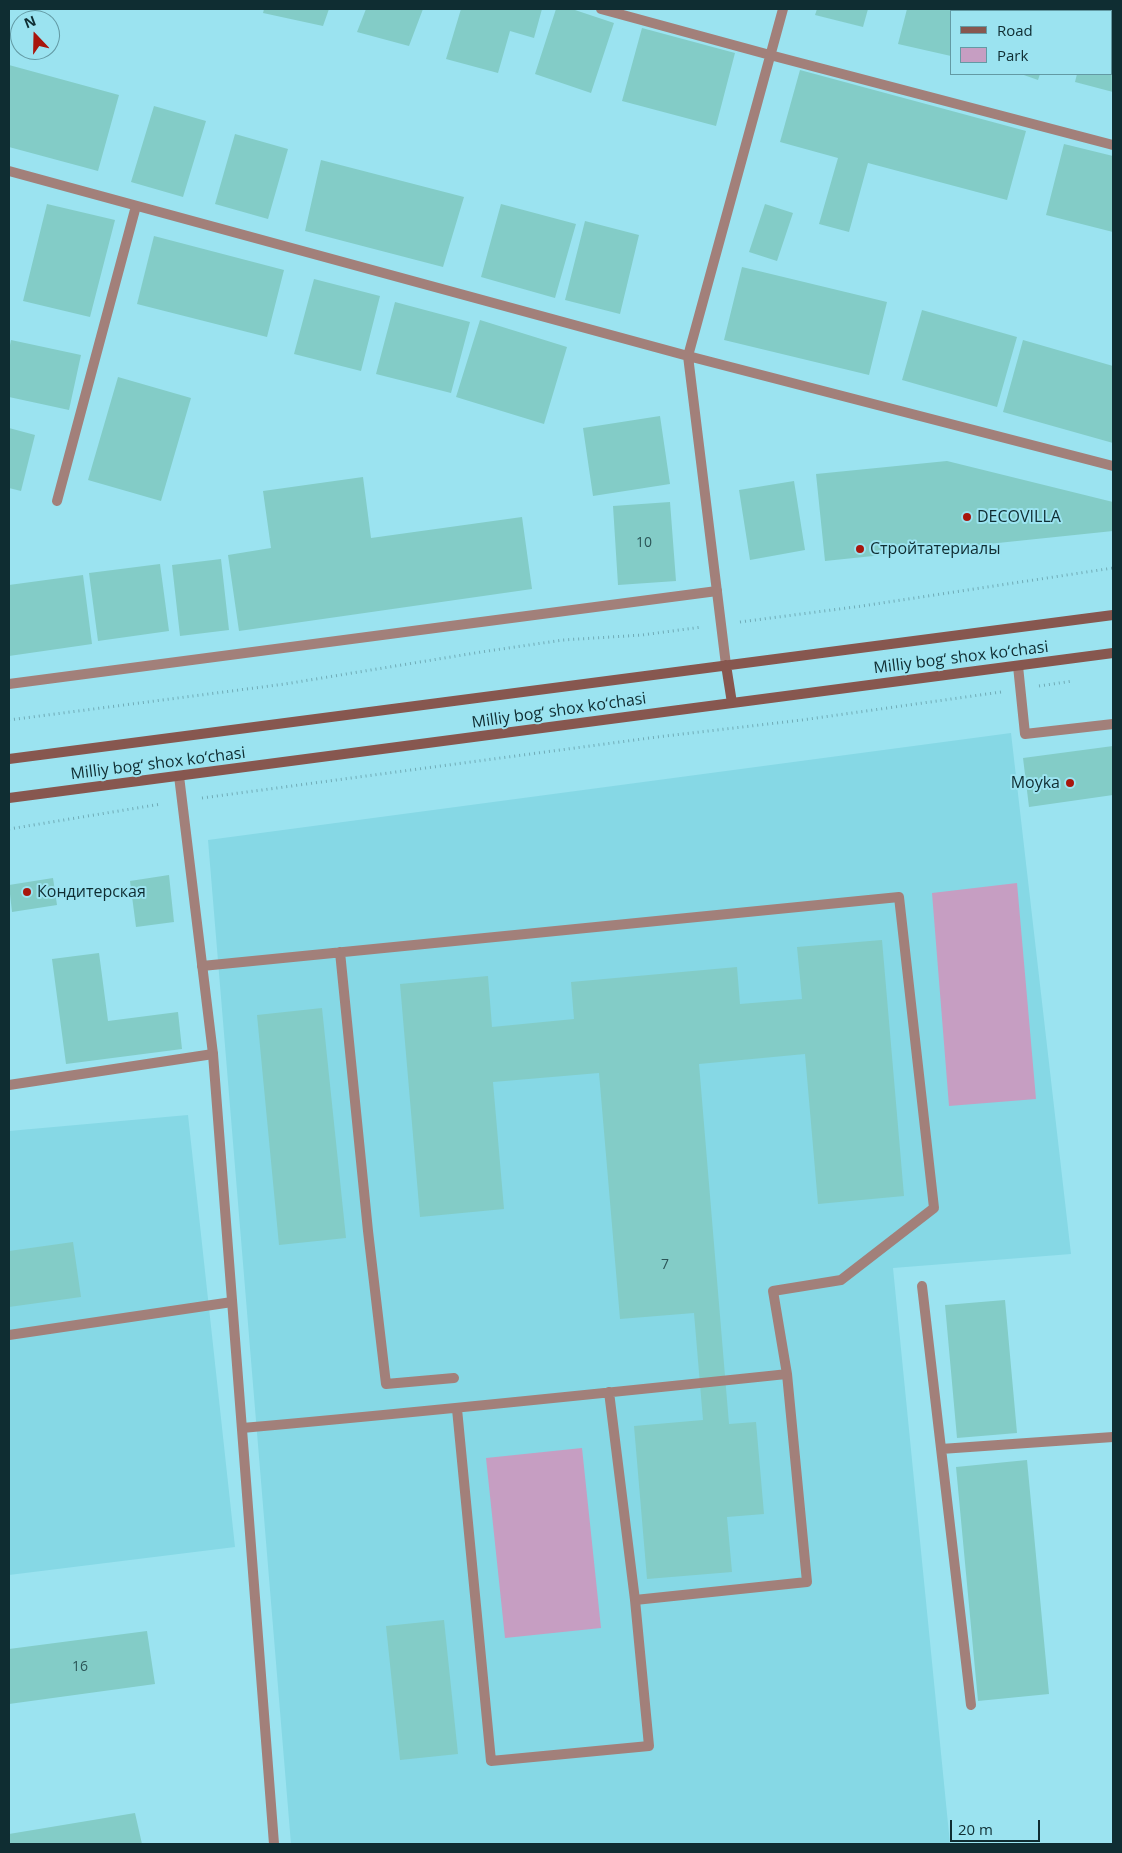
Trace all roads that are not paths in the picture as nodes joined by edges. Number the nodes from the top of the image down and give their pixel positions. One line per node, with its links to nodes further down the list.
1 (601, 9): 3 (street)
2 (783, 9): 3 (street)
3 (770, 55): 4 (street); 7 (street)
4 (1113, 146)
5 (9, 171): 6 (street)
6 (136, 206): 7 (street); 9 (street)
7 (688, 356): 8 (street); 10 (street)
8 (1113, 466)
9 (57, 501)
10 (717, 591): 13 (street); 15 (street)
11 (1113, 615): 13 (main road, Milliy bog‘ shox ko‘chasi)
12 (1113, 653): 14 (main road, Milliy bog‘ shox ko‘chasi)
13 (726, 665): 16 (main road); 18 (main road, Milliy bog‘ shox ko‘chasi)
14 (1018, 666): 16 (main road, Milliy bog‘ shox ko‘chasi); 17 (street)
15 (9, 684)
16 (732, 703): 19 (main road, Milliy bog‘ shox ko‘chasi)
17 (1113, 724)
18 (9, 759)
19 (179, 776): 20 (main road, Milliy bog‘ shox ko‘chasi); 22 (street)
20 (9, 798)
21 (340, 952): 22 (street); 28 (street); 29 (street)
22 (202, 966): 23 (street)
23 (213, 1054): 24 (street); 26 (street)
24 (9, 1085)
25 (922, 1286): 34 (street)
26 (232, 1302): 27 (street); 32 (street)
27 (9, 1335)
28 (787, 1374): 30 (street); 35 (street)
29 (454, 1378)
30 (609, 1392): 31 (street); 35 (street)
31 (458, 1409): 32 (street); 35 (street)
32 (242, 1428): 37 (street)
33 (1113, 1437): 34 (street)
34 (941, 1449): 36 (street)
35 (635, 1600)
36 (971, 1705)
37 (274, 1844)

